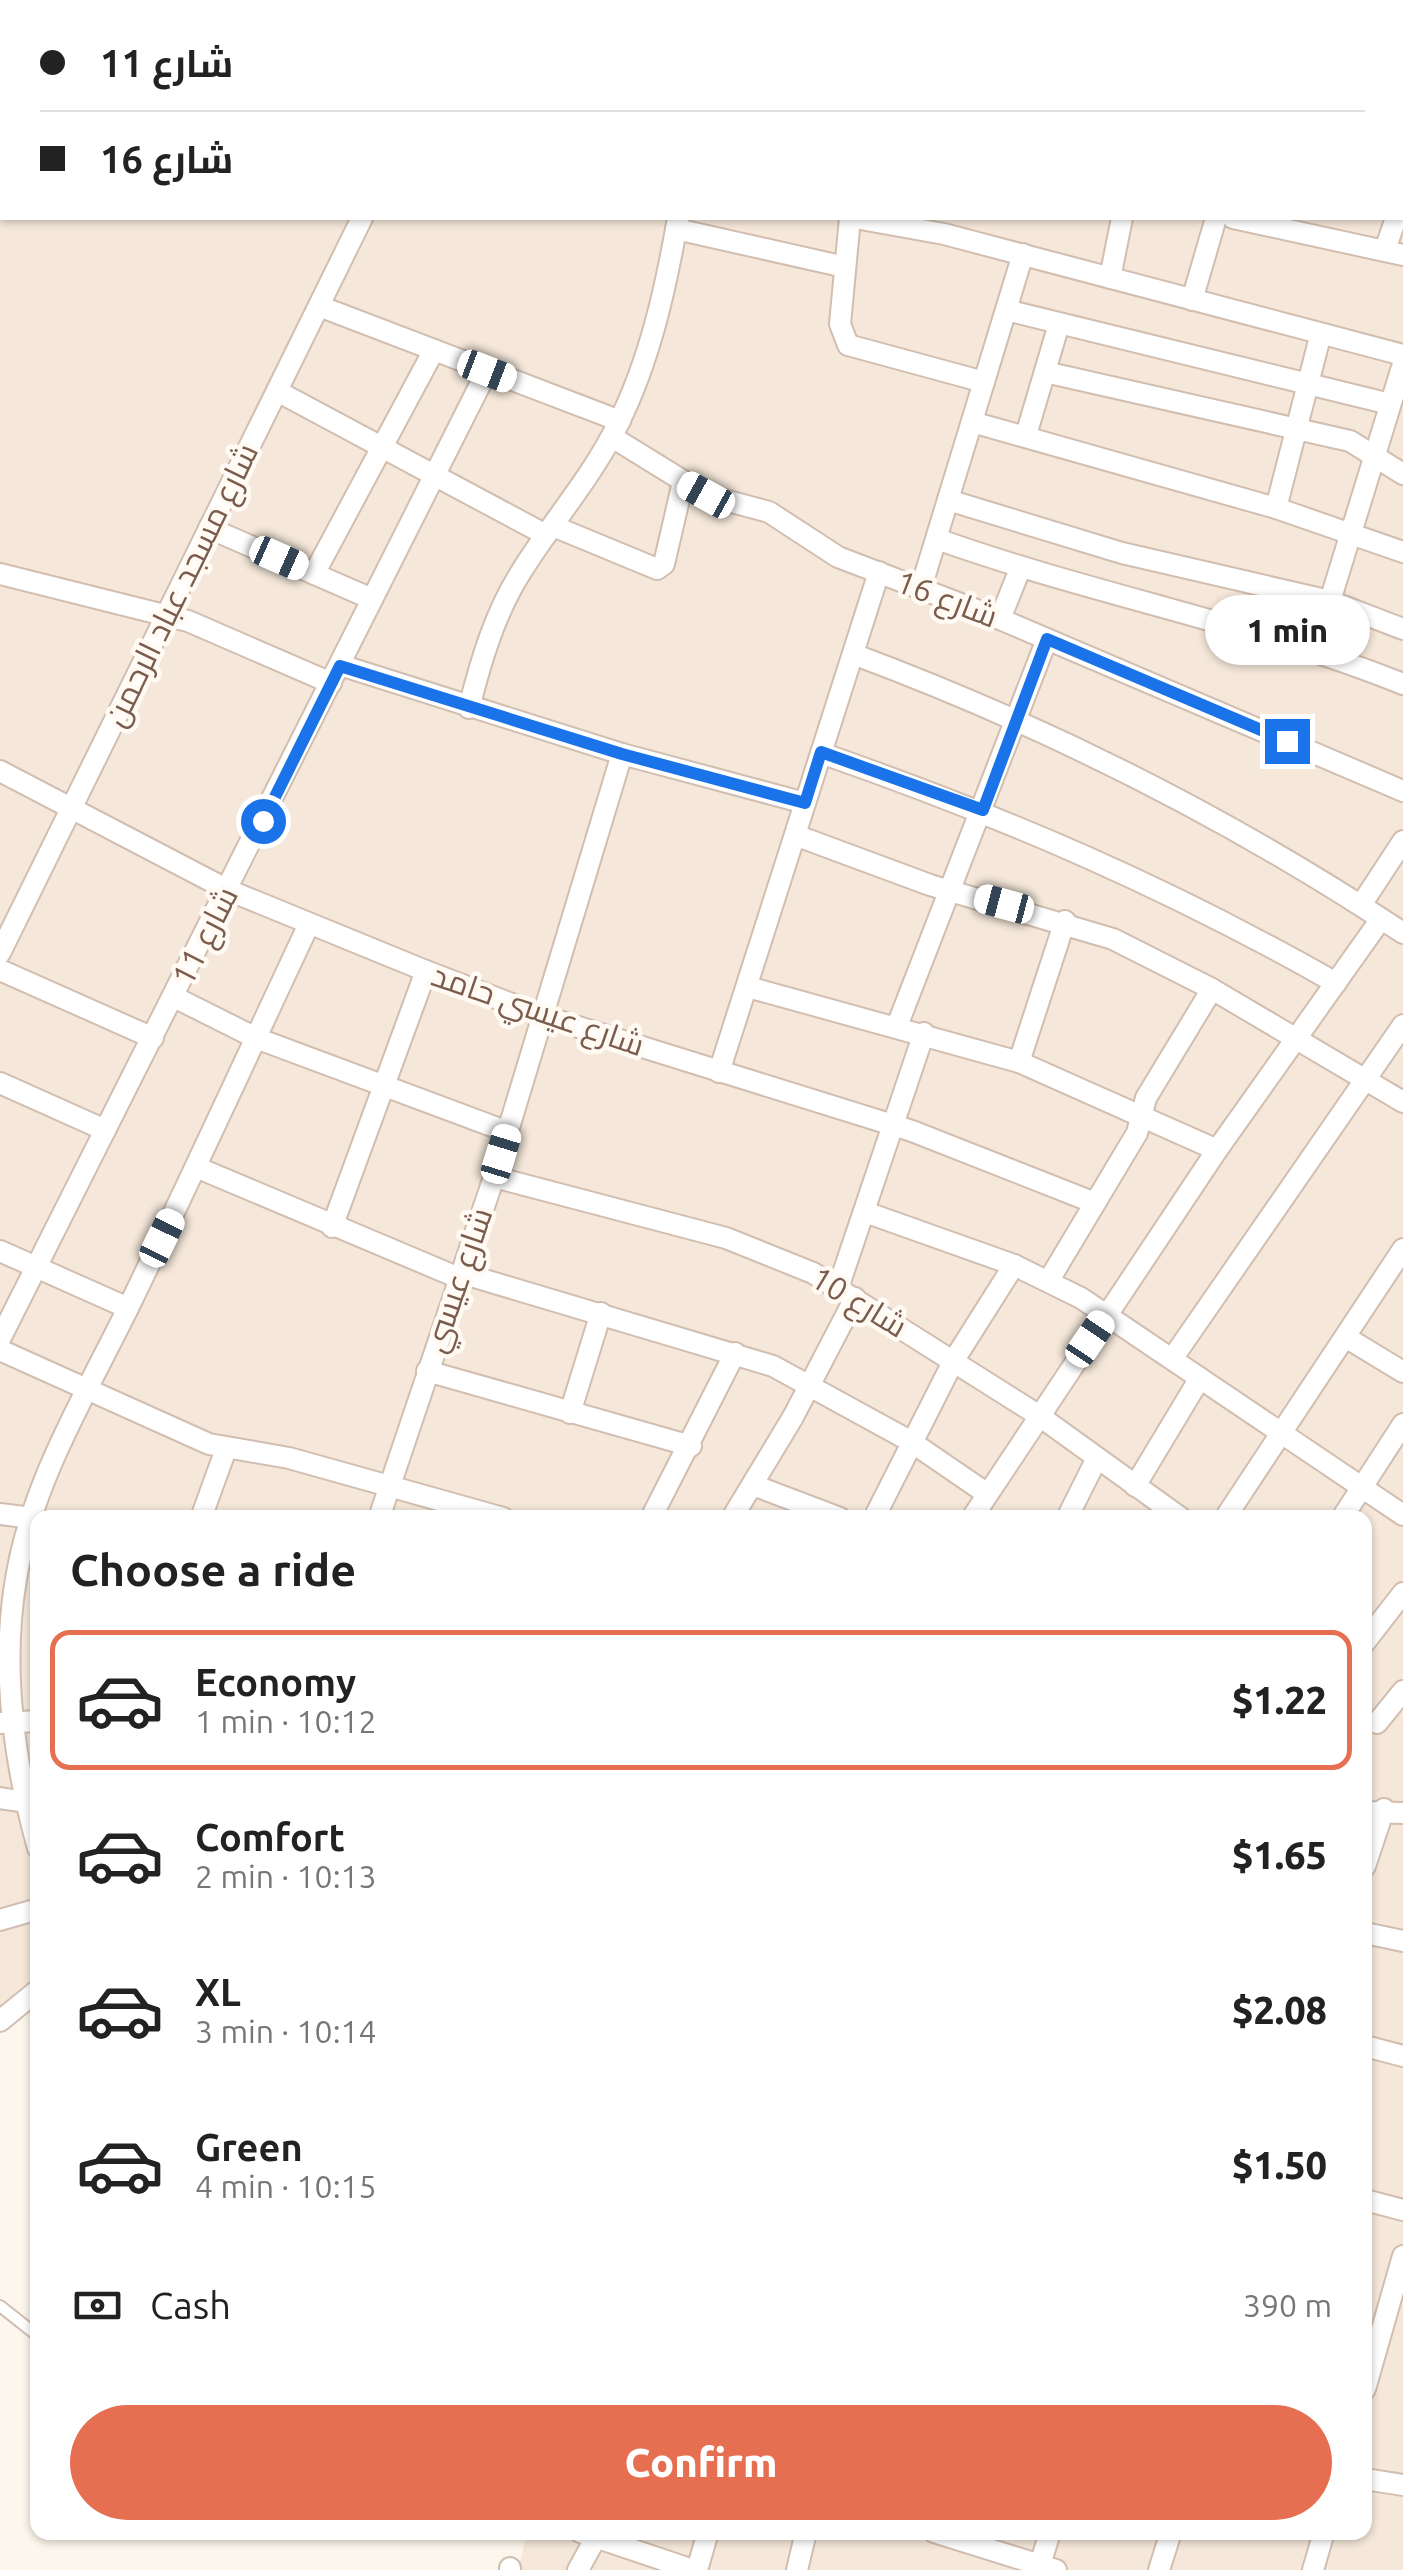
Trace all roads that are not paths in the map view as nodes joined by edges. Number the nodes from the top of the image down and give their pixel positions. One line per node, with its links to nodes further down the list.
1 (361, 220): 15 (street, شارع مسجد عباد الرحمن)
2 (852, 220): 12 (street)
3 (875, 220): 9 (street)
4 (1121, 220): 13 (street)
5 (1215, 220): 14 (street)
6 (1242, 220): 10 (street)
7 (1396, 220): 10 (street)
8 (677, 223): 12 (street); 29 (street)
9 (945, 226): 11 (street)
10 (1394, 252)
11 (1024, 254): 13 (street); 16 (street)
12 (845, 268): 24 (street)
13 (1110, 278): 14 (street)
14 (1192, 300): 18 (street)
15 (319, 306): 19 (street, شارع 16); 26 (street, شارع مسجد عباد الرحمن)
16 (1006, 310): 17 (street); 24 (street)
17 (1059, 324): 23 (street); 25 (street)
18 (1320, 337): 20 (street); 25 (street)
19 (434, 350): 22 (street, شارع 16); 32 (street)
20 (1403, 355)
21 (1403, 364): 27 (street)
22 (487, 371): 29 (street, شارع 16); 35 (street, شارع 11)
23 (1044, 372): 30 (street); 31 (street)
24 (984, 382): 28 (street)
25 (1308, 386): 27 (street); 30 (street)
26 (277, 391): 32 (street); 39 (street, شارع مسجد عباد الرحمن)
27 (1390, 404): 33 (street)
28 (972, 422): 31 (street); 37 (street)
29 (616, 429): 36 (street, شارع 16); 40 (street)
30 (1297, 429): 33 (street); 38 (street)
31 (1026, 435): 38 (street)
32 (382, 446): 35 (street); 47 (street)
33 (1375, 454): 34 (street); 41 (street)
34 (1403, 474)
35 (435, 475): 40 (street); 49 (street, شارع 11)
36 (683, 482): 40 (street); 45 (street, شارع 16)
37 (948, 500): 42 (street); 50 (street)
38 (1276, 508): 41 (street)
39 (209, 528): 47 (street); 51 (street, شارع مسجد عباد الرحمن)
40 (550, 530): 58 (street)
41 (1351, 531): 43 (street); 50 (street)
42 (937, 539): 44 (street); 48 (street)
43 (1403, 552)
44 (1020, 569): 52 (street); 57 (street)
45 (879, 572): 48 (street, شارع 16); 55 (street)
46 (0, 574): 51 (street)
47 (314, 574): 49 (street)
48 (920, 588): 52 (street, شارع 16)
49 (372, 599): 56 (street, شارع 11)
50 (1330, 601): 53 (street)
51 (166, 615): 56 (street); 66 (street, شارع مسجد عباد الرحمن)
52 (1000, 619): 54 (street, شارع 16)
53 (1403, 628)
54 (1047, 639): 59 (street); 63 (street, شارع 16)
55 (853, 654): 59 (street); 60 (street)
56 (336, 674): 58 (street); 69 (street, شارع 11)
57 (1403, 684)
58 (469, 708): 61 (street)
59 (1016, 717): 65 (street); 71 (street)
60 (821, 752): 64 (street); 65 (street)
61 (622, 754): 64 (street); 84 (street, شارع عيسي)
62 (0, 771): 66 (street, شارع عيسي حامد)
63 (1403, 791)
64 (805, 803): 67 (street)
65 (983, 810): 70 (street); 80 (street)
66 (69, 811): 69 (street, شارع عيسي حامد); 74 (street, شارع مسجد عباد الرحمن)
67 (795, 835): 70 (street); 81 (street)
68 (1403, 841): 71 (street)
69 (228, 890): 75 (street, شارع عيسي حامد); 83 (street, شارع 11)
70 (953, 891): 73 (street); 86 (street)
71 (1361, 906): 72 (street)
72 (1381, 919): 76 (street); 80 (street)
73 (1065, 922): 82 (street); 91 (street)
74 (6, 924): 77 (street, شارع مسجد عباد الرحمن)
75 (309, 924): 79 (street, شارع عيسي حامد); 90 (street)
76 (1403, 934)
77 (0, 953)
78 (0, 970): 89 (street)
79 (426, 971): 84 (street, شارع عيسي حامد); 95 (street)
80 (1336, 983): 88 (street)
81 (748, 986): 86 (street); 92 (street)
82 (1212, 989): 88 (street); 97 (street)
83 (174, 997): 89 (street, شارع 11); 90 (street)
84 (544, 1016): 92 (street, شارع عيسي حامد); 100 (street, شارع عيسي)
85 (1403, 1025): 93 (street)
86 (896, 1026): 87 (street)
87 (924, 1032): 91 (street); 98 (street)
88 (1297, 1037): 93 (street); 101 (street)
89 (152, 1038): 99 (street, شارع 11)
90 (256, 1038): 95 (street); 102 (street)
91 (1020, 1062): 97 (street)
92 (720, 1072): 98 (street, شارع عيسي حامد)
93 (1364, 1080): 96 (street); 121 (street)
94 (0, 1083): 99 (street)
95 (383, 1088): 100 (street); 106 (street)
96 (1403, 1102)
97 (1142, 1114): 101 (street); 104 (street)
98 (892, 1125): 104 (street, شارع عيسي حامد); 105 (street)
99 (105, 1130): 110 (street, شارع 11)
100 (508, 1132): 103 (street, شارع عيسي)
101 (1218, 1150): 116 (street)
102 (196, 1167): 106 (street); 114 (street)
103 (494, 1177): 111 (street, شارع عيسي); 113 (street, شارع 10)
104 (1095, 1203): 112 (street)
105 (865, 1212): 109 (street); 113 (street)
106 (332, 1227): 111 (street)
107 (1403, 1248): 117 (street)
108 (0, 1251): 110 (street)
109 (1014, 1264): 112 (street); 122 (street)
110 (36, 1267): 114 (street); 118 (street, شارع 11)
111 (460, 1276): 115 (street); 123 (street, شارع عيسي)
112 (1049, 1280): 116 (street)
113 (846, 1293): 122 (street, شارع 10); 126 (street)
114 (128, 1308): 127 (street)
115 (601, 1313): 120 (street); 128 (street)
116 (1107, 1313): 121 (street); 129 (street)
117 (1348, 1338): 124 (street); 131 (street)
118 (0, 1339)
119 (0, 1350): 127 (street)
120 (736, 1352): 126 (street); 133 (street)
121 (1172, 1359): 125 (street)
122 (954, 1360): 129 (street, شارع 10); 132 (street)
123 (427, 1371): 128 (street); 136 (street, شارع عيسي)
124 (1403, 1372)
125 (1200, 1378): 131 (street); 138 (street)
126 (811, 1383): 132 (street); 137 (street)
127 (88, 1390): 134 (street); 141 (street)
128 (570, 1412): 133 (street)
129 (1038, 1415): 135 (street, شارع 10); 140 (street)
130 (1403, 1424): 139 (street)
131 (1282, 1435): 139 (street); 152 (street)
132 (910, 1441): 140 (street); 148 (street)
133 (690, 1446): 145 (street)
134 (226, 1449): 136 (street); 142 (street)
135 (1097, 1458): 138 (street, شارع 10); 150 (street)
136 (389, 1485): 143 (street, شارع عيسي); 144 (street)
137 (753, 1485): 146 (street); 147 (street)
138 (1135, 1486): 151 (street, شارع 10)
139 (1362, 1488): 153 (street); 155 (street)
140 (986, 1493): 149 (street)
141 (35, 1510)
142 (204, 1510)
143 (381, 1510)
144 (475, 1510)
145 (656, 1510)
146 (737, 1510)
147 (819, 1510)
148 (878, 1510)
149 (976, 1510)
150 (1071, 1510)
151 (1170, 1510)
152 (1230, 1510)
153 (1347, 1510)
154 (0, 1514): 156 (street)
155 (1403, 1515)
156 (30, 1518)
157 (30, 1523): 161 (street)
158 (1403, 1593): 159 (street)
159 (1372, 1633)
160 (1403, 1691): 162 (street)
161 (6, 1722): 164 (street)
162 (1376, 1723)
163 (0, 1798): 164 (street)
164 (26, 1802): 166 (street)
165 (1384, 1811): 167 (street)
166 (30, 1817)
167 (1372, 1846)
168 (30, 1911): 169 (street)
169 (0, 1920)
170 (1372, 1934): 171 (street)
171 (1403, 1940)
172 (30, 1997): 173 (street)
173 (0, 2021)
174 (1372, 2048): 175 (street)
175 (1403, 2056)
176 (1372, 2202): 177 (street)
177 (1403, 2210)
178 (1403, 2256): 181 (street)
179 (0, 2306): 180 (lane)
180 (30, 2330)
181 (1372, 2340)
182 (1372, 2481): 183 (street)
183 (1403, 2485)
184 (590, 2540): 193 (street)
185 (609, 2540): 194 (street)
186 (705, 2540): 194 (street)
187 (804, 2540): 195 (street)
188 (960, 2540): 192 (street)
189 (1050, 2540): 192 (street)
190 (1168, 2540): 196 (street)
191 (1322, 2540): 197 (street)
192 (1048, 2567)
193 (578, 2570)
194 (695, 2570)
195 (796, 2570)
196 (1159, 2570)
197 (1313, 2570)

